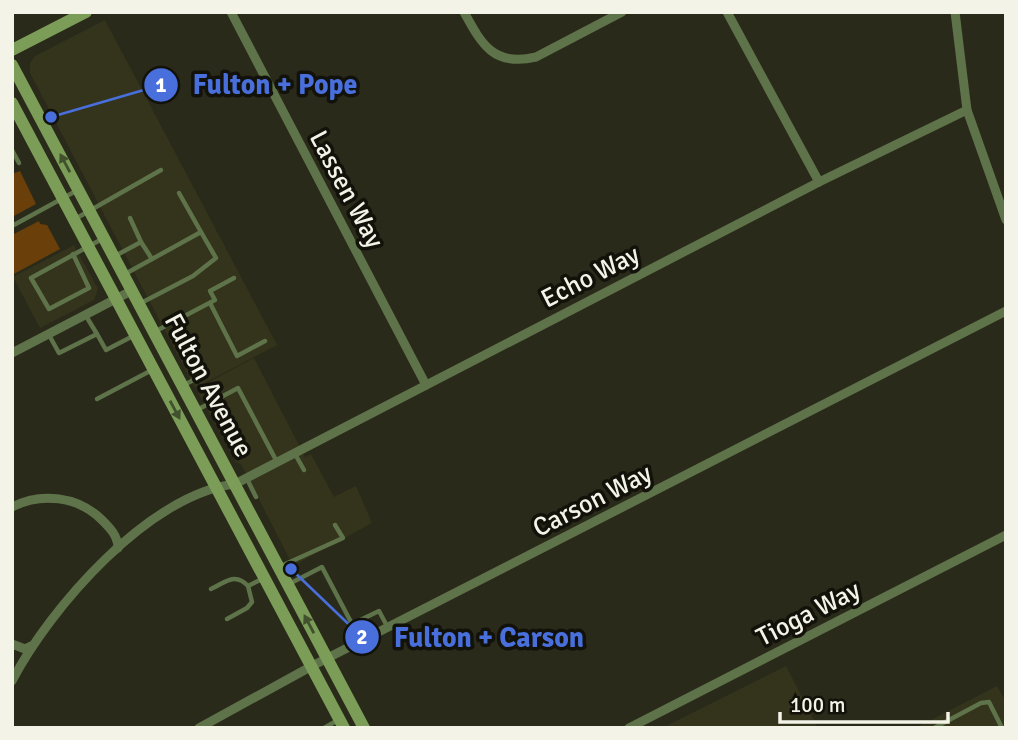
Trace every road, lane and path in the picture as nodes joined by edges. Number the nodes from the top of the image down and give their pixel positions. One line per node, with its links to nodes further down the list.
1 (86, 12): 7 (main road)
2 (232, 12): 47 (street, Lassen Way)
3 (464, 12): 4 (street)
4 (622, 12)
5 (727, 12): 15 (street)
6 (955, 12): 11 (street)
7 (71, 15): 8 (main road)
8 (12, 50)
9 (13, 67): 16 (main road, Fulton Avenue, one-way to 9)
10 (12, 103): 18 (main road, Fulton Avenue)
11 (967, 110): 15 (street, Echo Way); 22 (street)
12 (12, 150): 13 (lane)
13 (19, 163)
14 (161, 170): 19 (lane)
15 (819, 182): 47 (street, Echo Way)
16 (79, 190): 18 (lane); 19 (main road, Fulton Avenue)
17 (179, 193): 24 (lane)
18 (63, 198): 21 (main road, Fulton Avenue); 23 (lane)
19 (91, 211): 21 (lane); 25 (main road, Fulton Avenue)
20 (130, 218): 26 (lane)
21 (74, 219): 27 (main road, Fulton Avenue)
22 (1006, 220)
23 (12, 226)
24 (201, 232): 30 (lane); 36 (lane)
25 (105, 237): 27 (lane); 29 (main road, Fulton Avenue)
26 (141, 242): 29 (lane); 30 (lane)
27 (88, 246): 28 (lane); 34 (main road, Fulton Avenue)
28 (73, 254): 28 (lane)
29 (115, 256): 31 (main road, Fulton Avenue)
30 (152, 259): 31 (lane)
31 (124, 275): 33 (main road, Fulton Avenue)
32 (234, 278): 35 (lane)
33 (133, 290): 34 (street); 36 (main road, Fulton Avenue)
34 (117, 299): 38 (street); 43 (main road, Fulton Avenue)
35 (210, 303): 39 (lane); 44 (lane)
36 (140, 304): 40 (main road, Fulton Avenue)
37 (1006, 311): 67 (street, Carson Way)
38 (85, 315): 41 (street); 42 (lane)
39 (174, 322): 40 (lane); 48 (lane)
40 (155, 331): 48 (main road, Fulton Avenue)
41 (49, 334): 42 (lane); 45 (street)
42 (97, 334): 43 (lane)
43 (135, 335): 46 (main road, Fulton Avenue)
44 (265, 341)
45 (12, 353)
46 (154, 369): 49 (lane); 55 (main road, Fulton Avenue, one-way to 55)
47 (426, 385): 51 (street, Echo Way)
48 (183, 386): 50 (main road, Fulton Avenue)
49 (97, 398)
50 (197, 411): 52 (lane); 54 (main road, Fulton Avenue)
51 (295, 453): 52 (street, Echo Way); 53 (lane)
52 (277, 462): 54 (street, Echo Way)
53 (304, 470)
54 (241, 481): 55 (street, Echo Way); 56 (lane); 61 (main road, Fulton Avenue)
55 (216, 487): 60 (street, Echo Way); 62 (main road, Fulton Avenue)
56 (256, 497)
57 (12, 508): 60 (street)
58 (335, 525): 61 (lane)
59 (1006, 535): 77 (street, Tioga Way)
60 (118, 548): 69 (street, Echo Way)
61 (279, 567): 63 (main road, Fulton Avenue)
62 (264, 577): 64 (lane); 71 (main road, Fulton Avenue)
63 (288, 584): 67 (lane); 70 (main road, Fulton Avenue, one-way to 63)
64 (248, 586): 65 (lane); 66 (lane)
65 (211, 589)
66 (227, 619)
67 (388, 628): 70 (street, Carson Way)
68 (12, 644): 69 (street)
69 (33, 645): 72 (street, Echo Way)
70 (327, 659): 71 (street, Carson Way); 76 (main road, Fulton Avenue)
71 (312, 666): 73 (main road, Fulton Avenue); 74 (street, Carson Way)
72 (12, 681)
73 (342, 723): 75 (lane)
74 (199, 728)
75 (324, 728)
76 (363, 728)
77 (629, 728)
78 (934, 728): 79 (lane)
79 (1002, 728)

